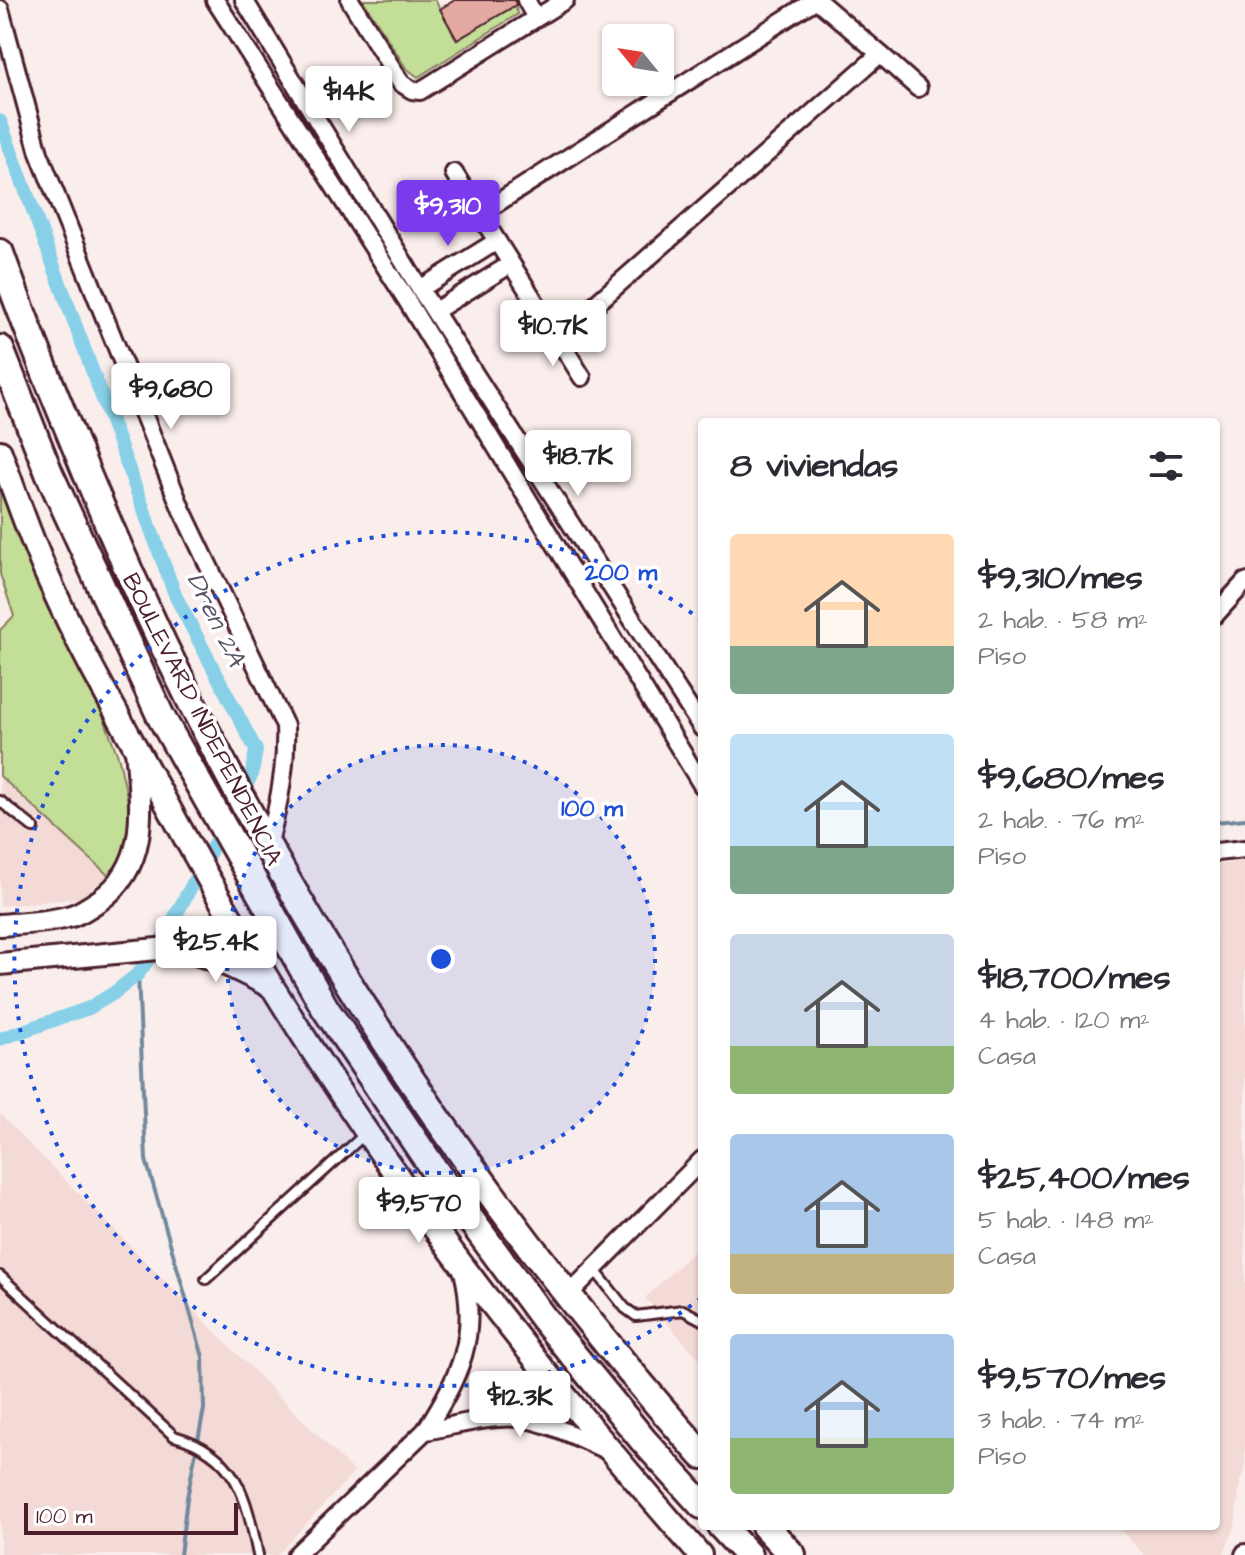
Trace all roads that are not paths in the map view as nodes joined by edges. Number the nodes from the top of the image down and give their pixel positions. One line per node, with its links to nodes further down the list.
1 (215, 0): 26 (street)
2 (244, 0): 16 (street)
3 (350, 0): 8 (street)
4 (526, 0): 8 (street)
5 (565, 0): 8 (street)
6 (816, 0): 9 (street); 12 (street)
7 (0, 9): 29 (street)
8 (536, 18)
9 (880, 54): 10 (street); 18 (street)
10 (918, 88)
11 (454, 173): 12 (street)
12 (480, 214): 13 (street)
13 (497, 241): 15 (street); 16 (street)
14 (0, 253): 29 (highway, BOULEVARD INDEPENDENCIA)
15 (511, 264): 17 (street); 18 (street)
16 (420, 289): 17 (street)
17 (435, 311): 24 (street)
18 (557, 338): 20 (street)
19 (0, 349): 46 (highway, BOULEVARD INDEPENDENCIA)
20 (582, 377)
21 (0, 452): 25 (main road)
22 (1245, 582): 23 (street)
23 (1220, 610)
24 (698, 722)
25 (136, 747): 32 (street); 34 (main road)
26 (698, 778)
27 (0, 801): 28 (lane)
28 (34, 828)
29 (268, 849): 41 (highway, BOULEVARD INDEPENDENCIA)
30 (1245, 849): 31 (street)
31 (1220, 852)
32 (0, 925)
33 (0, 964): 34 (street)
34 (274, 989): 35 (main road)
35 (367, 1132): 37 (main road); 40 (lane)
36 (698, 1164): 38 (street)
37 (461, 1261): 43 (street); 45 (main road)
38 (594, 1269): 41 (street); 42 (lane)
39 (0, 1276): 49 (lane)
40 (206, 1279)
41 (567, 1296): 44 (highway, BOULEVARD INDEPENDENCIA)
42 (698, 1318)
43 (425, 1431): 45 (street); 50 (street)
44 (698, 1450)
45 (614, 1454): 51 (main road)
46 (698, 1501)
47 (725, 1530): 52 (highway)
48 (769, 1530): 53 (highway)
49 (258, 1555)
50 (296, 1555)
51 (700, 1555)
52 (748, 1555)
53 (792, 1555)

